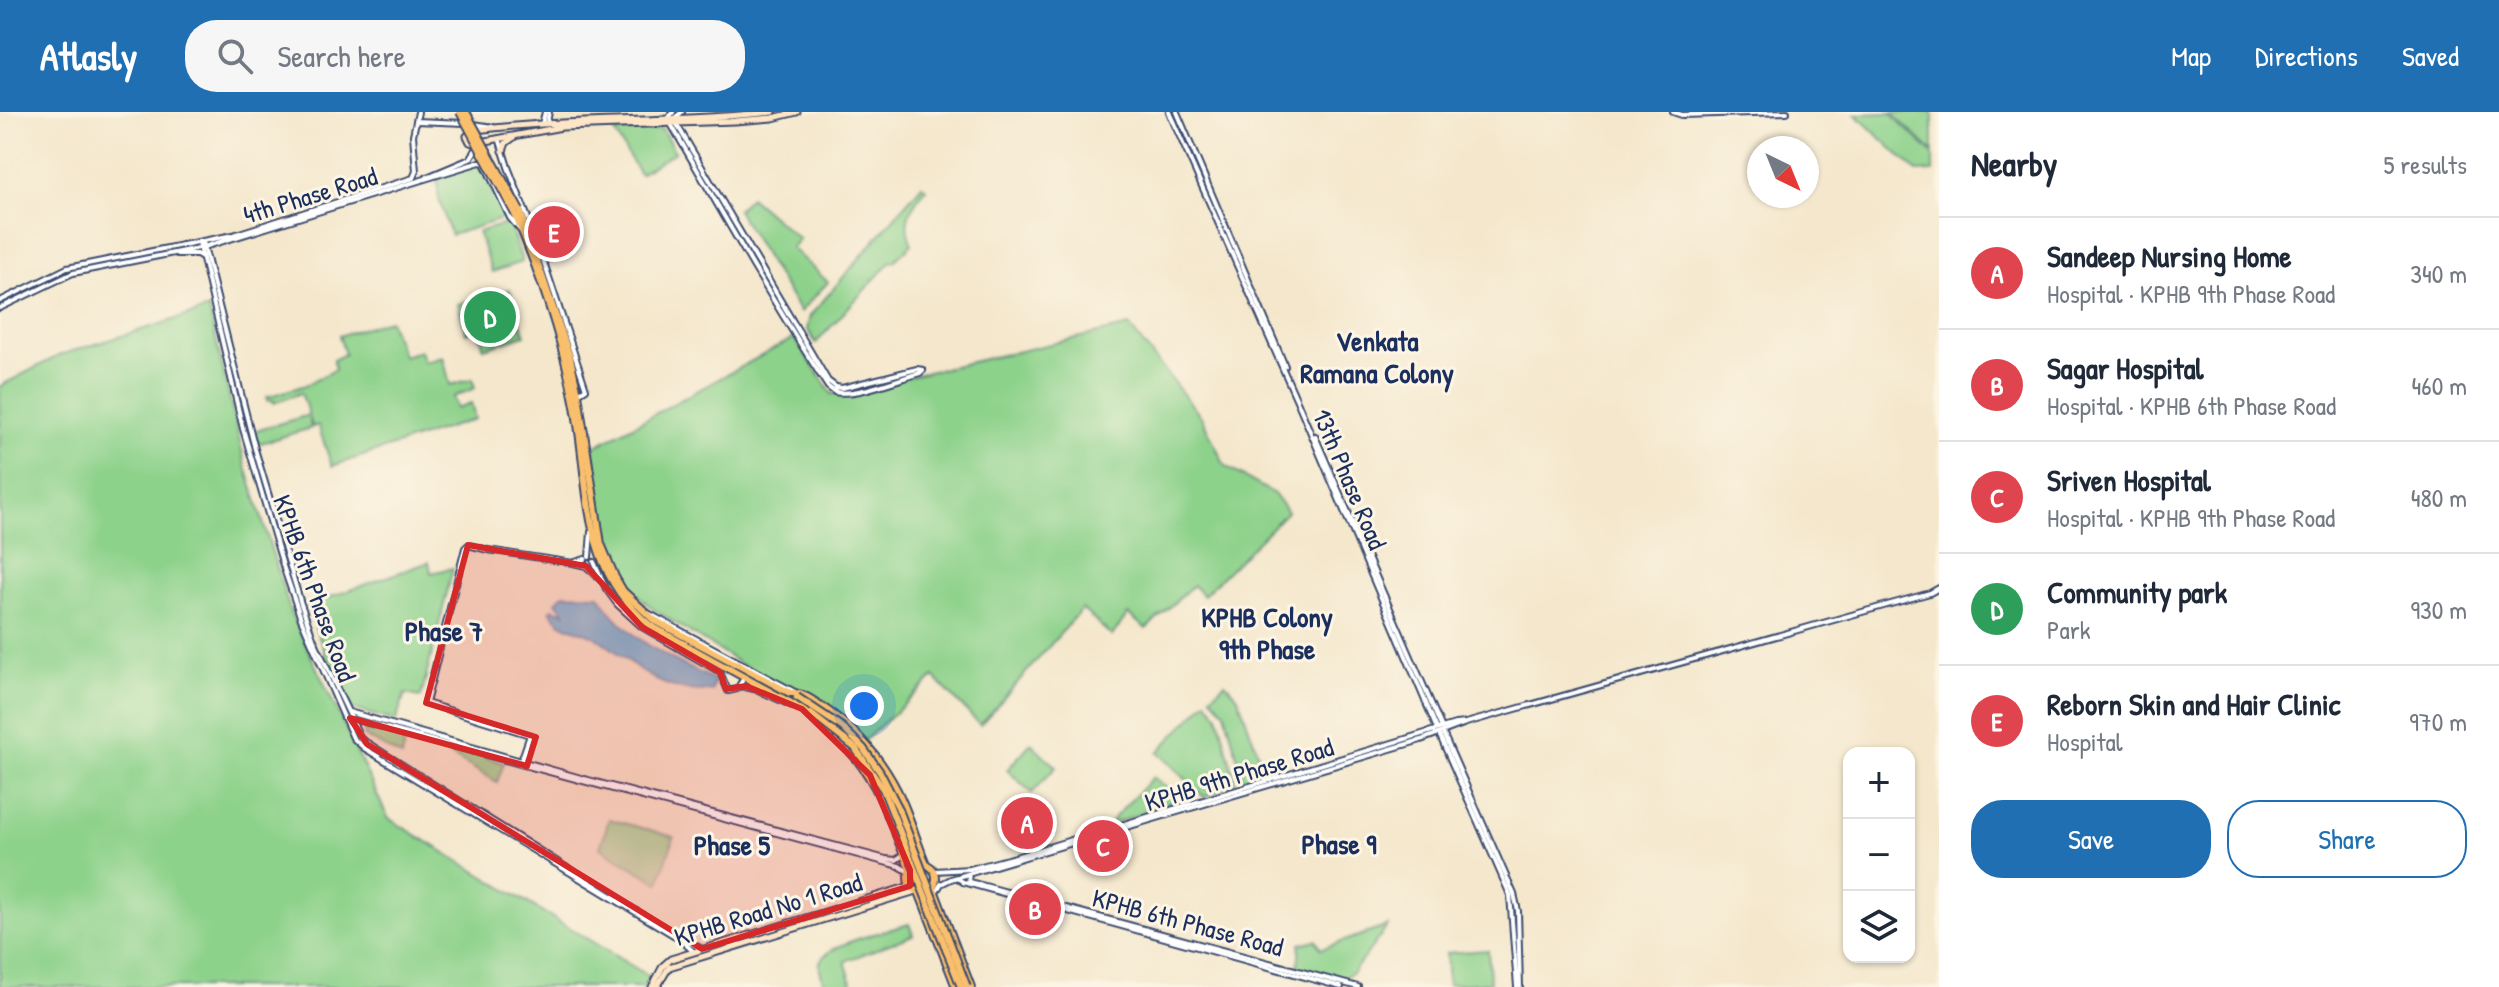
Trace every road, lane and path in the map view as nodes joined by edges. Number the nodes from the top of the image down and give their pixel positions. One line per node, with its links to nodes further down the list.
1 (420, 112): 13 (street)
2 (460, 112): 21 (main road, bridge)
3 (466, 112): 21 (main road, bridge)
4 (547, 112): 14 (street)
5 (682, 112): 12 (street)
6 (773, 112): 12 (main road)
7 (797, 112): 12 (main road)
8 (1169, 112): 28 (street, 13th Phase Road)
9 (1177, 112): 28 (street, 13th Phase Road)
10 (1673, 112): 11 (street)
11 (1787, 112)
12 (672, 119): 14 (main road); 29 (street)
13 (416, 121): 15 (street); 23 (street, 4th Phase Road)
14 (544, 126): 15 (main road); 16 (main road)
15 (496, 127): 17 (main road)
16 (518, 134): 17 (main road); 18 (main road)
17 (497, 138): 18 (street); 20 (street, 4th Phase Road)
18 (503, 152): 19 (street, 4th Phase Road); 30 (street)
19 (484, 163): 20 (street, 4th Phase Road); 22 (street)
20 (426, 178): 23 (street, 4th Phase Road)
21 (518, 212): 22 (main road); 30 (main road)
22 (524, 235): 31 (main road)
23 (201, 245): 24 (street); 25 (street, KPHB 6th Phase Road); 26 (street); 39 (street, KPHB 6th Phase Road)
24 (174, 253): 25 (street); 27 (street)
25 (202, 257): 39 (street, KPHB 6th Phase Road)
26 (0, 301)
27 (0, 308)
28 (1275, 347): 45 (street, 13th Phase Road)
29 (835, 389): 29 (street)
30 (578, 394): 42 (main road)
31 (591, 530): 32 (street); 40 (main road)
32 (590, 559): 33 (street); 34 (street); 35 (street)
33 (573, 563): 34 (street); 46 (street)
34 (586, 566): 35 (street)
35 (601, 580): 41 (street)
36 (1939, 588): 37 (street, KPHB 9th Phase Road)
37 (1930, 593): 38 (street, KPHB 9th Phase Road); 45 (street, KPHB 9th Phase Road)
38 (1939, 595)
39 (298, 604): 44 (street, KPHB 6th Phase Road)
40 (747, 679): 41 (street); 43 (main road)
41 (739, 687): 43 (street)
42 (795, 695): 47 (main road); 60 (main road, bridge)
43 (800, 708): 48 (main road); 60 (main road, bridge)
44 (346, 714): 46 (street, KPHB 6th Phase Road); 57 (street, KPHB 6th Phase Road); 58 (street, KPHB 6th Phase Road)
45 (1440, 731): 52 (street, KPHB 9th Phase Road); 53 (street, KPHB 9th Phase Road); 63 (street, 13th Phase Road)
46 (521, 762): 49 (street, KPHB 6th Phase Road); 51 (street, KPHB 6th Phase Road)
47 (910, 824): 48 (main road); 50 (main road)
48 (895, 830): 49 (main road)
49 (904, 853): 51 (main road)
50 (926, 864): 51 (main road); 52 (main road)
51 (909, 871): 55 (main road)
52 (934, 871): 56 (main road)
53 (968, 875): 54 (street, KPHB 9th Phase Road); 62 (street, KPHB 6th Phase Road)
54 (957, 877): 56 (street, KPHB 9th Phase Road); 61 (street, KPHB 6th Phase Road)
55 (915, 889): 56 (main road); 57 (main road, KPHB Road No 1 Road); 59 (main road); 60 (main road)
56 (934, 890): 60 (main road)
57 (702, 949): 58 (main road, KPHB Road No 1 Road)
58 (694, 952): 59 (main road, KPHB Road No 1 Road)
59 (654, 987)
60 (964, 987)
61 (1341, 987)
62 (1358, 987)
63 (1518, 987)

